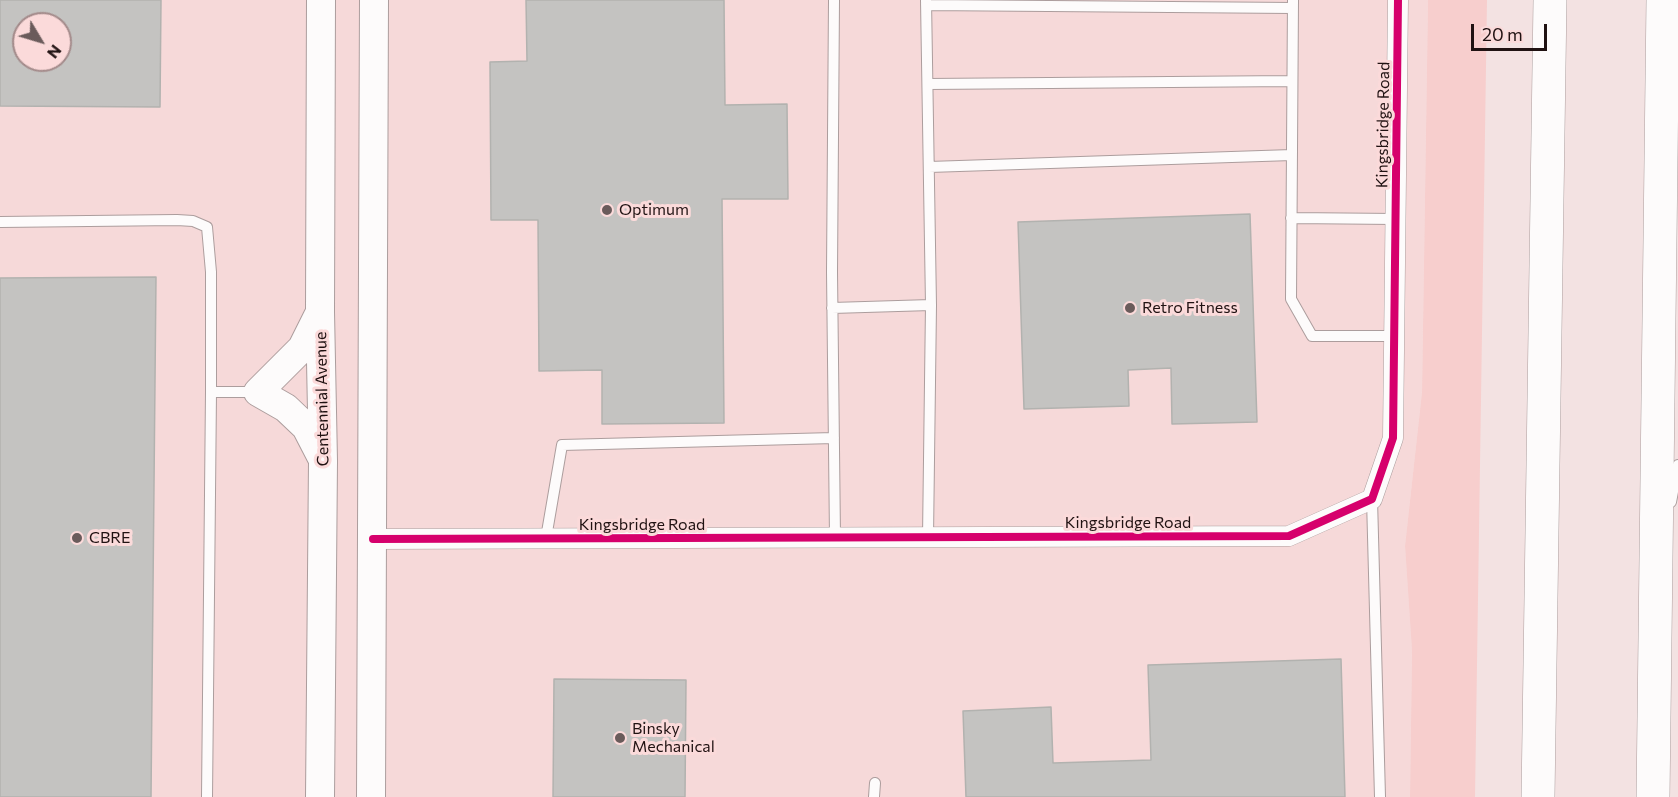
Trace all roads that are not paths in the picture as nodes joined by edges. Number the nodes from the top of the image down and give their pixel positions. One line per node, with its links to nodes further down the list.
1 (321, 0): 18 (main road, Centennial Avenue)
2 (374, 0): 31 (main road)
3 (834, 0): 17 (lane)
4 (1398, 0): 14 (street, Kingsbridge Road)
5 (1550, 0): 39 (highway)
6 (1663, 0): 32 (highway)
7 (926, 3): 8 (lane); 10 (lane)
8 (1293, 4): 9 (lane)
9 (1292, 81): 10 (lane); 11 (lane)
10 (928, 84): 12 (lane)
11 (1292, 155): 12 (lane); 13 (lane)
12 (929, 167): 16 (lane)
13 (1292, 218): 14 (lane); 19 (lane)
14 (1396, 219): 19 (street, Kingsbridge Road)
15 (0, 222): 20 (lane)
16 (931, 305): 17 (lane); 29 (lane)
17 (832, 308): 22 (lane)
18 (320, 312): 21 (main road); 23 (main road, Centennial Avenue)
19 (1395, 336): 25 (street, Kingsbridge Road)
20 (211, 392): 21 (lane); 34 (lane)
21 (258, 392): 23 (main road)
22 (834, 438): 28 (lane); 30 (lane)
23 (323, 461): 35 (main road, Centennial Avenue)
24 (1678, 465): 26 (lane)
25 (1372, 499): 29 (street, Kingsbridge Road); 38 (lane)
26 (1669, 512)
27 (1667, 523): 32 (lane)
28 (835, 537): 29 (street, Kingsbridge Road); 30 (street, Kingsbridge Road)
29 (928, 537)
30 (546, 538): 31 (street, Kingsbridge Road)
31 (373, 539): 36 (main road)
32 (1656, 581): 40 (highway)
33 (875, 783): 37 (lane)
34 (207, 797)
35 (320, 797)
36 (371, 797)
37 (874, 797)
38 (1380, 797)
39 (1538, 797)
40 (1653, 797)

